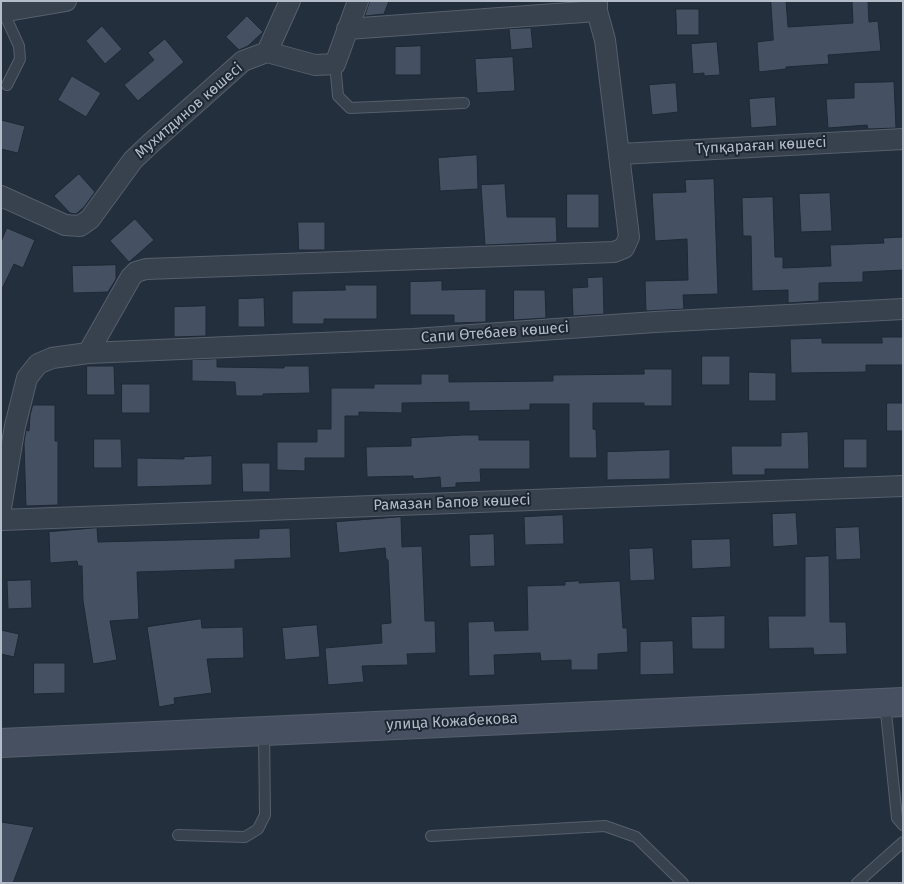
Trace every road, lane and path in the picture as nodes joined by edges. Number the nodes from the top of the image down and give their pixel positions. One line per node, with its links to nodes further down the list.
1 (66, 1): 5 (street)
2 (290, 1): 7 (street)
3 (358, 1): 6 (street)
4 (597, 6): 6 (street); 12 (street)
5 (2, 12): 9 (lane)
6 (347, 29): 8 (street)
7 (267, 52): 8 (street); 13 (street, Мухитдинов көшесі)
8 (335, 64): 10 (lane)
9 (7, 85)
10 (464, 103)
11 (903, 139): 12 (street, Түпқараған көшесі)
12 (620, 154): 15 (street)
13 (1, 196)
14 (903, 309): 15 (street, Сапи Өтебаев көшесі)
15 (88, 353): 17 (street, Сапи Өтебаев көшесі)
16 (903, 486): 18 (street, Рамазан Бапов көшесі)
17 (1, 508)
18 (1, 520)
19 (894, 702): 20 (main road, улица Кожабекова); 22 (lane)
20 (264, 731): 21 (main road, улица Кожабекова); 23 (lane)
21 (1, 743)
22 (903, 826)
23 (178, 835)
24 (431, 836): 26 (lane)
25 (903, 842): 27 (lane)
26 (683, 883)
27 (857, 883)

